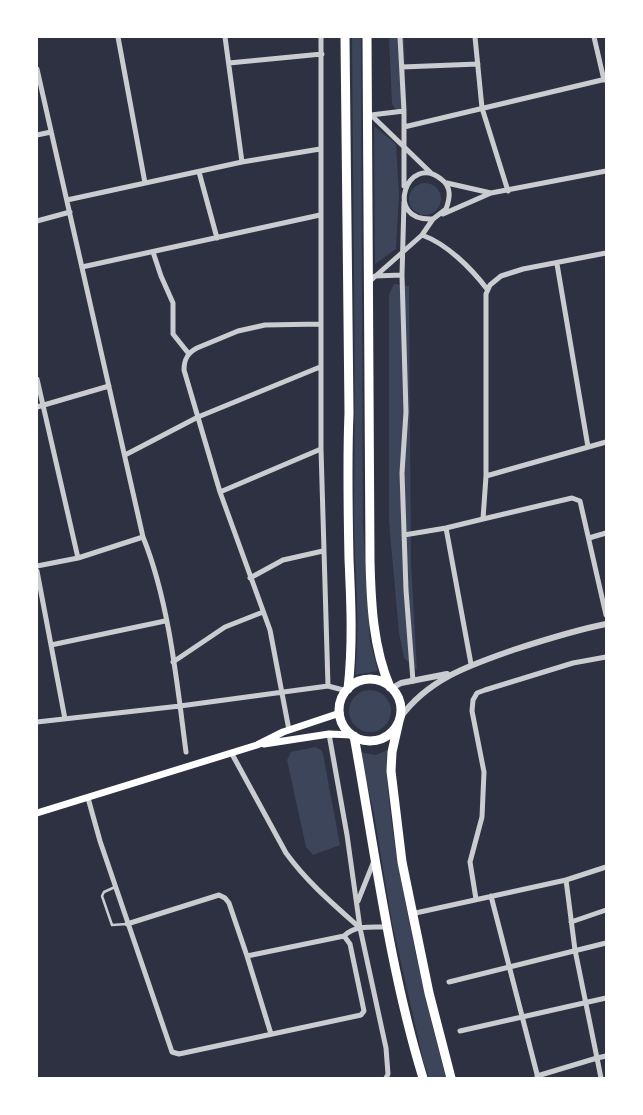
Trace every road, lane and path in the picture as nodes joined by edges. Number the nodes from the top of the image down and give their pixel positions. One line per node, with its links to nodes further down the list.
1 (118, 37): 28 (street)
2 (225, 37): 10 (street)
3 (321, 37): 9 (street)
4 (345, 37): 86 (highway)
5 (367, 37): 18 (highway)
6 (400, 37): 12 (street)
7 (475, 37): 11 (street)
8 (594, 37): 14 (street)
9 (322, 54): 10 (street); 23 (street)
10 (229, 63): 24 (street)
11 (478, 64): 12 (street); 16 (street)
12 (402, 67): 17 (street)
13 (37, 69): 15 (street)
14 (605, 79): 16 (street)
15 (39, 91): 20 (street)
16 (482, 108): 19 (street); 30 (street)
17 (404, 111): 18 (street); 19 (street)
18 (369, 113): 22 (street); 47 (highway)
19 (404, 127): 22 (street)
20 (51, 132): 21 (street); 33 (street)
21 (37, 135)
22 (404, 146): 27 (street); 31 (street)
23 (320, 149): 24 (street); 36 (street)
24 (242, 162): 26 (street)
25 (606, 171): 30 (street)
26 (199, 172): 28 (street); 40 (street)
27 (430, 173): 29 (street); 31 (street)
28 (145, 183): 33 (street)
29 (446, 183): 32 (street); 37 (street)
30 (508, 191): 32 (street)
31 (404, 193): 34 (street)
32 (491, 193): 37 (street)
33 (67, 200): 35 (street)
34 (404, 202): 37 (street); 41 (street)
35 (70, 212): 38 (street); 45 (street)
36 (320, 215): 40 (street); 49 (street)
37 (437, 217): 39 (street)
38 (37, 221)
39 (422, 235): 41 (street); 48 (street)
40 (217, 238): 42 (street)
41 (402, 251): 46 (street); 47 (street)
42 (153, 252): 45 (street); 50 (street)
43 (606, 253): 44 (street)
44 (558, 264): 48 (street); 58 (street)
45 (82, 267): 53 (street)
46 (402, 275): 47 (street); 66 (street)
47 (372, 279): 85 (highway)
48 (487, 289): 61 (street)
49 (321, 324): 50 (street); 51 (street)
50 (189, 354): 56 (street)
51 (320, 367): 56 (street); 59 (street)
52 (37, 379): 54 (street)
53 (109, 386): 54 (street); 60 (street)
54 (44, 405): 55 (street); 70 (street)
55 (37, 407)
56 (198, 417): 60 (street); 62 (street)
57 (606, 442): 58 (street)
58 (588, 447): 61 (street)
59 (321, 449): 62 (street); 69 (street)
60 (125, 455): 67 (street)
61 (486, 476): 63 (street)
62 (220, 492): 73 (street)
63 (483, 519): 64 (street); 68 (street)
64 (446, 528): 66 (street); 81 (street)
65 (606, 533): 68 (street)
66 (404, 535): 83 (street)
67 (143, 537): 70 (street); 76 (street)
68 (589, 538): 75 (street)
69 (323, 551): 73 (street); 84 (street)
70 (78, 558): 71 (street)
71 (37, 566)
72 (37, 571): 78 (street)
73 (250, 578): 74 (street)
74 (263, 612): 80 (street); 87 (street)
75 (606, 615)
76 (165, 621): 78 (street); 80 (street)
77 (606, 624): 81 (street)
78 (51, 645): 90 (street)
79 (606, 657): 106 (street)
80 (173, 662): 88 (street)
81 (471, 664): 82 (street)
82 (452, 673): 83 (street); 91 (street)
83 (413, 681): 85 (street)
84 (328, 686): 86 (street); 87 (street)
85 (391, 687): 86 (highway); 91 (highway)
86 (347, 690): 89 (highway)
87 (283, 691): 88 (street); 93 (street)
88 (180, 706): 90 (street); 97 (street)
89 (340, 713): 93 (main road); 95 (highway)
90 (65, 719): 92 (street)
91 (400, 720): 95 (highway); 109 (highway)
92 (37, 722)
93 (289, 730): 96 (main road)
94 (329, 734): 95 (main road); 96 (main road); 107 (street)
95 (353, 736): 101 (highway)
96 (257, 746): 98 (main road)
97 (186, 752)
98 (232, 754): 99 (main road); 113 (street)
99 (88, 798): 100 (main road); 104 (street)
100 (37, 813)
101 (375, 858): 107 (street); 112 (highway)
102 (606, 867): 103 (street)
103 (566, 880): 105 (street); 110 (street)
104 (115, 887): 111 (street); 111 (lane)
105 (491, 896): 106 (street); 118 (street)
106 (476, 899): 109 (street)
107 (357, 904): 113 (street)
108 (606, 910): 110 (street)
109 (411, 914): 130 (highway)
110 (571, 922): 116 (street)
111 (127, 924): 117 (street); 124 (street)
112 (386, 927): 113 (street); 129 (highway)
113 (360, 928): 114 (street); 128 (street)
114 (344, 936): 117 (street); 124 (street)
115 (606, 943): 116 (street)
116 (575, 950): 118 (street); 121 (street)
117 (247, 956): 124 (street)
118 (509, 965): 119 (street); 122 (street)
119 (449, 982)
120 (606, 999): 121 (street)
121 (585, 1003): 122 (street); 126 (street)
122 (522, 1018): 123 (street); 127 (street)
123 (460, 1031)
124 (271, 1034)
125 (606, 1056): 126 (street)
126 (597, 1058): 127 (street); 131 (street)
127 (538, 1077)
128 (386, 1078)
129 (423, 1078)
130 (451, 1078)
131 (601, 1078)

